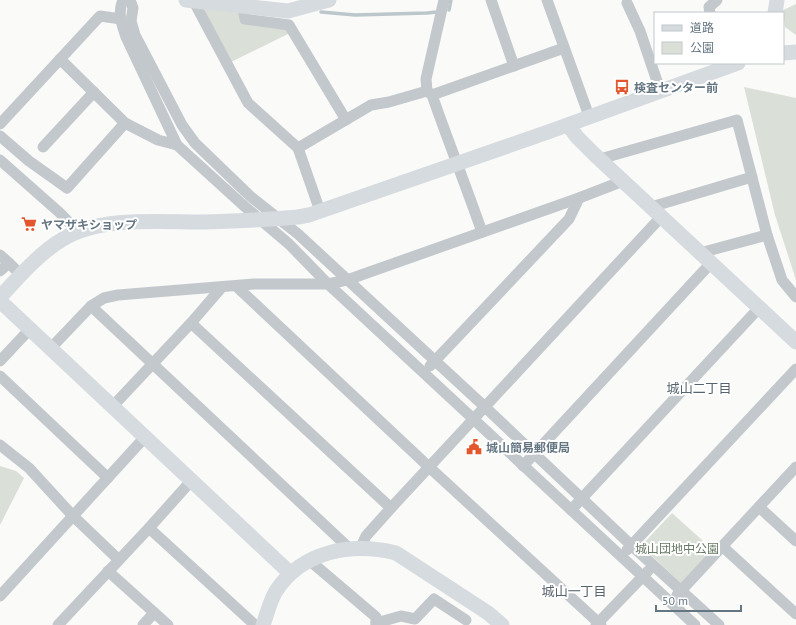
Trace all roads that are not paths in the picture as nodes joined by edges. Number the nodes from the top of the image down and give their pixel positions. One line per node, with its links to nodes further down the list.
1 (123, 0): 14 (street)
2 (130, 0): 41 (street)
3 (191, 0): 11 (street); 32 (street)
4 (329, 0): 11 (street)
5 (444, 0): 23 (street)
6 (491, 0): 20 (street)
7 (547, 0): 15 (street)
8 (717, 0): 12 (street)
9 (777, 0): 13 (street)
10 (627, 3): 21 (street)
11 (243, 7): 25 (street)
12 (710, 12)
13 (775, 12)
14 (120, 19): 18 (street); 30 (street)
15 (564, 48): 20 (street); 24 (street)
16 (796, 52): 17 (street)
17 (784, 53)
18 (60, 59): 22 (street); 27 (street)
19 (728, 64): 21 (street)
20 (514, 66): 23 (street)
21 (660, 90): 24 (street)
22 (94, 92): 26 (street); 31 (street)
23 (430, 93): 25 (street); 35 (street)
24 (589, 116): 28 (street)
25 (346, 120): 32 (street)
26 (125, 123): 29 (street); 30 (street)
27 (0, 124)
28 (568, 125): 33 (street); 35 (street)
29 (0, 136)
30 (177, 144): 42 (street)
31 (43, 147)
32 (298, 148): 39 (street)
33 (600, 159): 36 (street); 37 (street)
34 (0, 160): 43 (street)
35 (457, 163): 39 (street); 44 (street)
36 (752, 178): 40 (street); 45 (street)
37 (623, 181): 38 (street); 40 (street)
38 (579, 198): 44 (street); 65 (street)
39 (320, 211): 41 (street)
40 (656, 212): 47 (street); 70 (street)
41 (278, 219): 42 (street); 51 (street)
42 (260, 220): 43 (street); 52 (street)
43 (78, 232): 50 (street)
44 (482, 232): 51 (street)
45 (767, 235): 47 (street); 56 (street)
46 (0, 254): 48 (street)
47 (705, 258): 59 (street); 75 (street)
48 (9, 263): 49 (street); 50 (street)
49 (0, 271)
50 (21, 275): 55 (street)
51 (347, 280): 52 (street); 65 (street)
52 (328, 284): 53 (street); 68 (street)
53 (236, 286): 54 (street); 77 (street)
54 (222, 287): 58 (street); 60 (street)
55 (0, 297)
56 (796, 297)
57 (0, 301): 61 (street)
58 (91, 306): 63 (street); 66 (street)
59 (759, 308): 62 (street); 81 (street)
60 (191, 323): 66 (street); 83 (street)
61 (29, 330): 63 (street); 64 (street)
62 (796, 342)
63 (50, 349): 71 (street)
64 (0, 361)
65 (435, 361): 68 (street); 70 (street)
66 (153, 363): 71 (street); 90 (street)
67 (796, 369): 88 (street)
68 (423, 373): 72 (street)
69 (0, 376): 79 (street)
70 (485, 406): 72 (street); 75 (street)
71 (112, 407): 73 (street)
72 (472, 419): 76 (street); 77 (street)
73 (145, 437): 79 (street); 80 (street)
74 (0, 445): 85 (street)
75 (534, 454): 76 (street); 81 (street)
76 (523, 466): 84 (street)
77 (429, 467): 83 (street); 105 (street)
78 (796, 467): 82 (street)
79 (108, 478): 85 (street)
80 (192, 480): 86 (street); 96 (street)
81 (582, 498): 84 (street); 88 (street)
82 (759, 506): 87 (street); 89 (street)
83 (391, 508): 90 (street)
84 (571, 510): 91 (street)
85 (73, 516): 92 (street); 99 (street)
86 (149, 528): 92 (street); 109 (street)
87 (796, 541)
88 (631, 545): 91 (street); 94 (street)
89 (722, 546): 98 (street); 102 (street)
90 (355, 549): 93 (street); 111 (street)
91 (622, 556): 97 (street)
92 (119, 560): 95 (street)
93 (309, 560): 96 (street); 104 (street)
94 (653, 566): 97 (street); 98 (street)
95 (108, 571): 101 (street); 106 (street)
96 (290, 573): 110 (street)
97 (643, 576): 100 (street); 105 (street)
98 (681, 591): 100 (street); 113 (street)
99 (0, 596)
100 (671, 602): 112 (street)
101 (154, 612): 107 (street); 108 (street)
102 (796, 614)
103 (466, 620): 104 (street)
104 (376, 624)
105 (598, 624)
106 (58, 625)
107 (143, 625)
108 (168, 625)
109 (256, 625)
110 (263, 625)
111 (502, 625)
112 (695, 625)
113 (719, 625)

